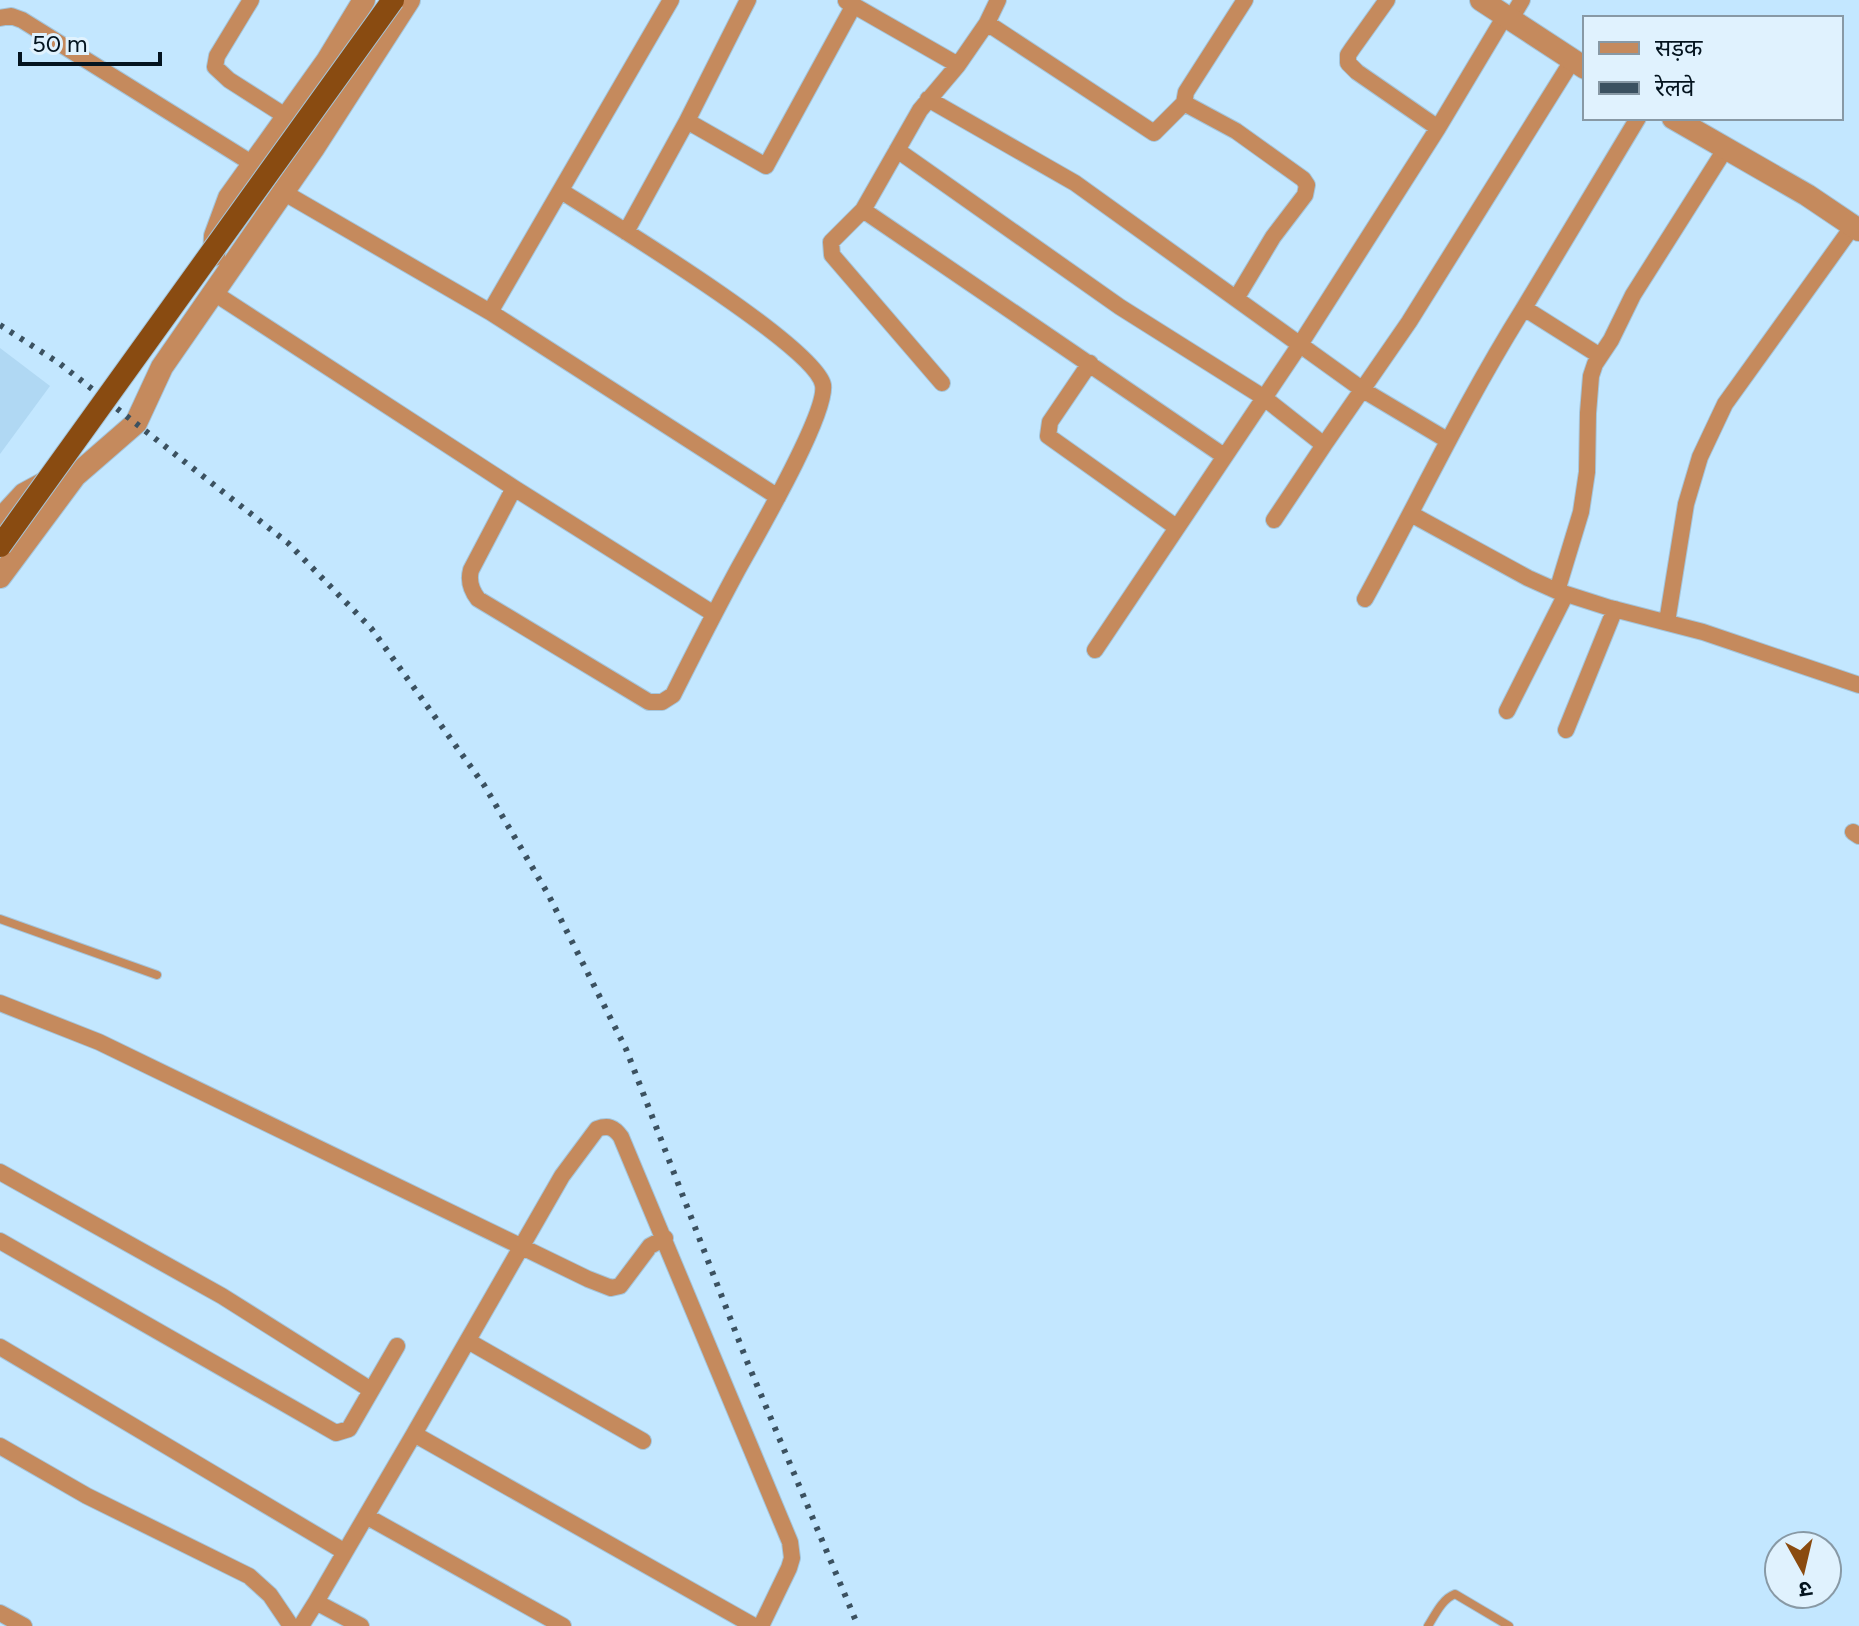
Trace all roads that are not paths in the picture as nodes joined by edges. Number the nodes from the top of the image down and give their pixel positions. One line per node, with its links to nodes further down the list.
1 (251, 0): 20 (street)
2 (364, 0): 20 (street)
3 (393, 0): 53 (main road, bridge)
4 (409, 0): 29 (street)
5 (671, 0): 28 (street)
6 (748, 0): 23 (street)
7 (998, 0): 15 (street)
8 (1245, 0): 19 (street)
9 (1387, 0): 24 (street)
10 (1481, 0): 14 (street)
11 (1522, 0): 14 (street)
12 (849, 2): 17 (street); 23 (street)
13 (0, 18): 27 (street)
14 (1508, 18): 16 (street); 24 (street)
15 (987, 23): 17 (street); 19 (street)
16 (1579, 64): 41 (street)
17 (958, 65): 18 (street)
18 (928, 99): 26 (street); 34 (street)
19 (1184, 103): 34 (street)
20 (287, 117): 27 (street)
21 (1637, 120): 35 (street)
22 (1677, 120): 25 (street)
23 (687, 121): 32 (street)
24 (1438, 128): 37 (street)
25 (1726, 148): 31 (street); 38 (street)
26 (897, 150): 30 (street); 42 (street)
27 (253, 164): 33 (street)
28 (561, 191): 32 (street); 36 (street)
29 (283, 192): 33 (street); 36 (street)
30 (863, 210): 39 (street); 40 (street)
31 (1856, 228): 59 (street)
32 (626, 232): 48 (street)
33 (216, 290): 46 (street); 47 (street)
34 (1237, 297): 37 (street)
35 (1524, 308): 38 (street); 43 (street)
36 (490, 312): 48 (street)
37 (1301, 343): 41 (street); 42 (street)
38 (1600, 356): 55 (street)
39 (1090, 363): 45 (street); 52 (street)
40 (942, 383)
41 (1363, 390): 43 (street); 44 (street)
42 (1263, 397): 44 (street); 45 (street)
43 (1447, 440): 49 (street)
44 (1324, 445): 51 (street)
45 (1224, 456): 52 (street)
46 (75, 476): 50 (street); 54 (street)
47 (514, 488): 58 (street); 58 (street)
48 (778, 497): 58 (street)
49 (1411, 514): 55 (street); 56 (street)
50 (0, 520)
51 (1274, 520)
52 (1176, 527): 60 (street)
53 (0, 546)
54 (0, 577)
55 (1562, 592): 57 (street); 62 (street)
56 (1365, 599)
57 (1615, 609): 59 (street); 63 (street)
58 (714, 614)
59 (1667, 622): 61 (street)
60 (1095, 650)
61 (1859, 685)
62 (1507, 711)
63 (1566, 730)
64 (0, 919): 65 (lane)
65 (157, 975)
66 (0, 1003): 70 (street)
67 (0, 1172): 74 (street)
68 (665, 1238): 70 (street); 70 (street); 88 (street)
69 (0, 1241): 74 (street)
70 (524, 1246): 71 (street)
71 (468, 1341): 75 (street); 76 (street)
72 (397, 1346): 74 (street)
73 (0, 1347): 79 (street)
74 (371, 1390)
75 (414, 1434): 78 (street); 87 (street)
76 (643, 1441)
77 (0, 1446): 83 (street)
78 (366, 1516): 79 (street); 86 (street)
79 (345, 1552): 80 (street)
80 (316, 1602): 84 (street); 85 (street)
81 (0, 1613): 82 (street)
82 (24, 1626)
83 (291, 1626)
84 (301, 1626)
85 (361, 1626)
86 (563, 1626)
87 (754, 1626)
88 (761, 1626)
89 (1428, 1626): 90 (lane)
90 (1509, 1626)

